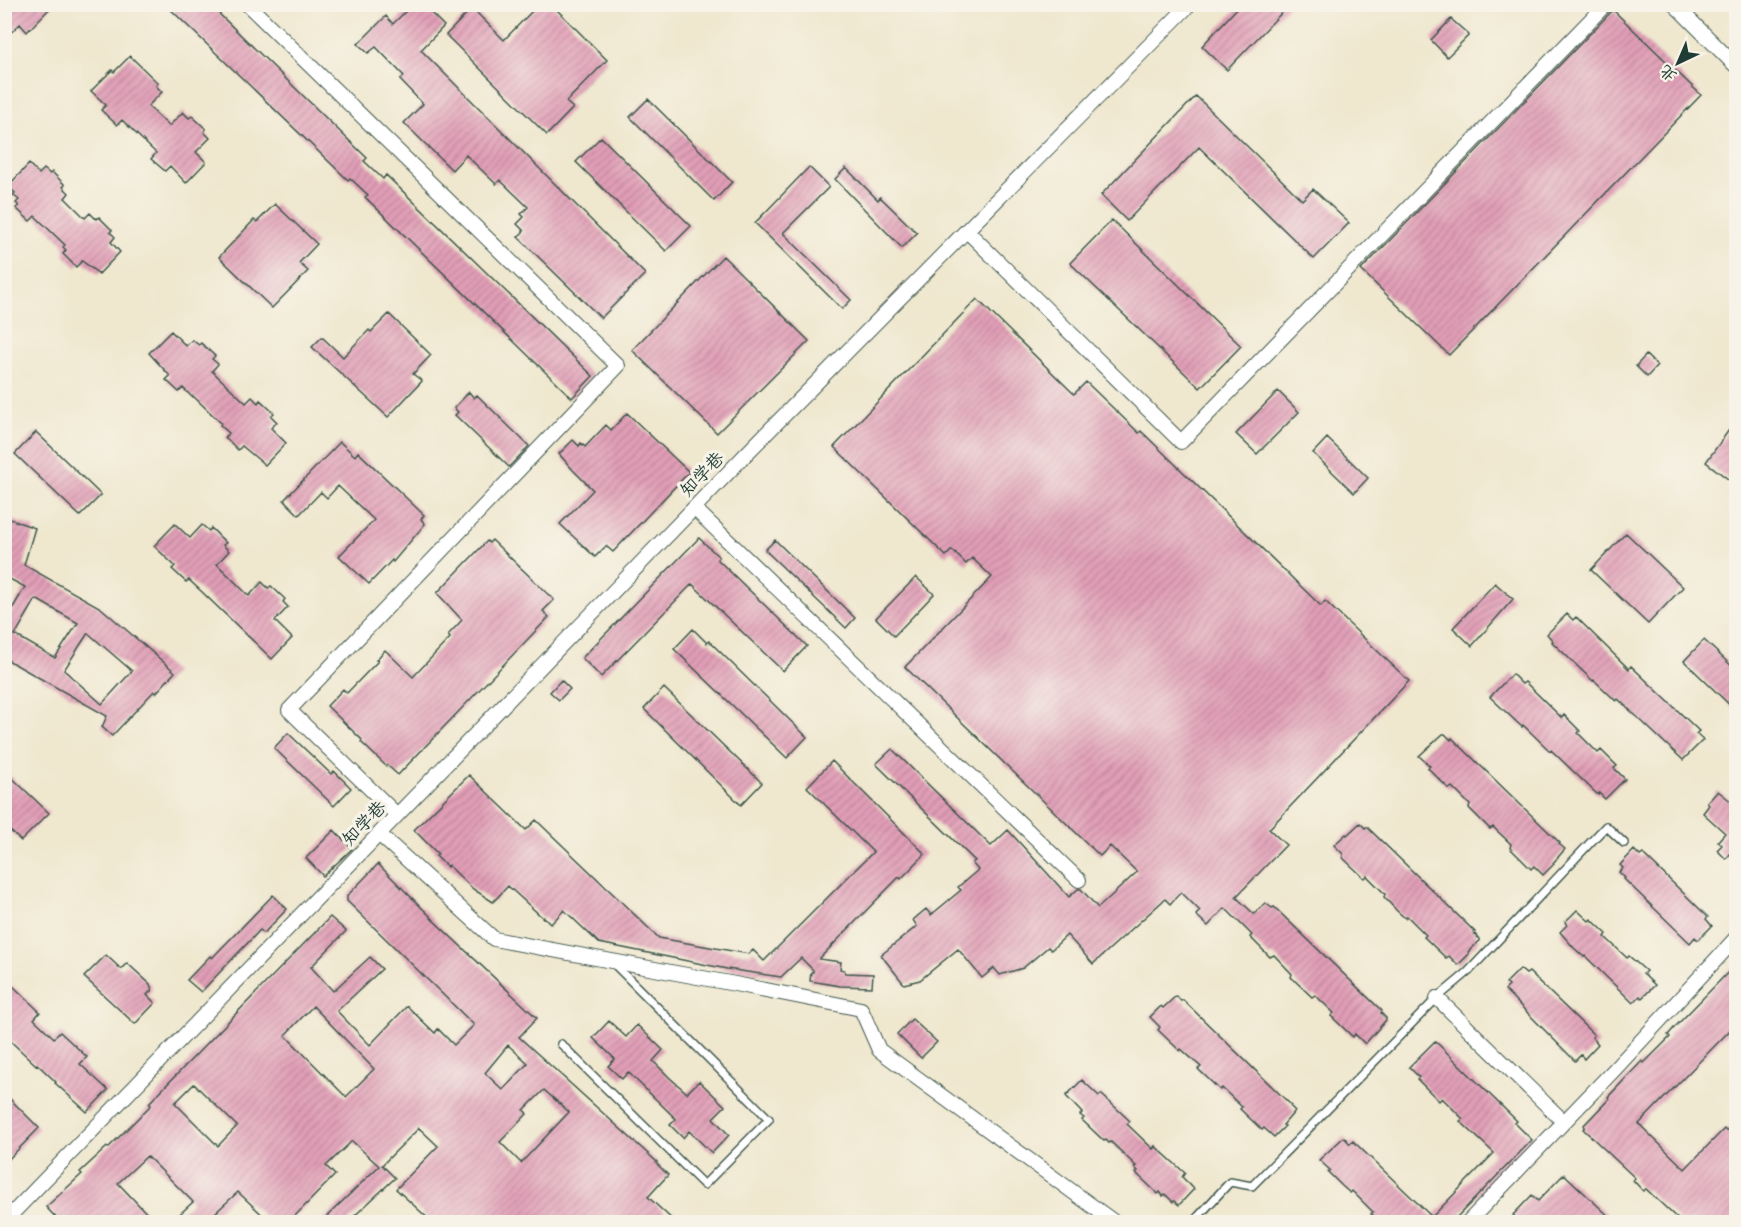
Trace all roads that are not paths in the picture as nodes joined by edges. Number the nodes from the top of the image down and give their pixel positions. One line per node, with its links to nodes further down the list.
1 (247, 4): 8 (street)
2 (1190, 4): 6 (street, 知学巷)
3 (1606, 4): 6 (street)
4 (1674, 4): 5 (street)
5 (1737, 66)
6 (967, 231): 7 (street, 知学巷)
7 (694, 508): 8 (street, 知学巷); 11 (street)
8 (398, 815): 9 (street, 知学巷)
9 (379, 834): 13 (street); 18 (street, 知学巷)
10 (1624, 843): 14 (lane)
11 (1079, 880)
12 (1737, 938): 16 (street)
13 (610, 961): 15 (lane); 19 (street)
14 (1437, 998): 16 (street); 17 (lane)
15 (561, 1044)
16 (1564, 1122): 20 (street)
17 (1194, 1221)
18 (4, 1222)
19 (1114, 1222)
20 (1468, 1222)

